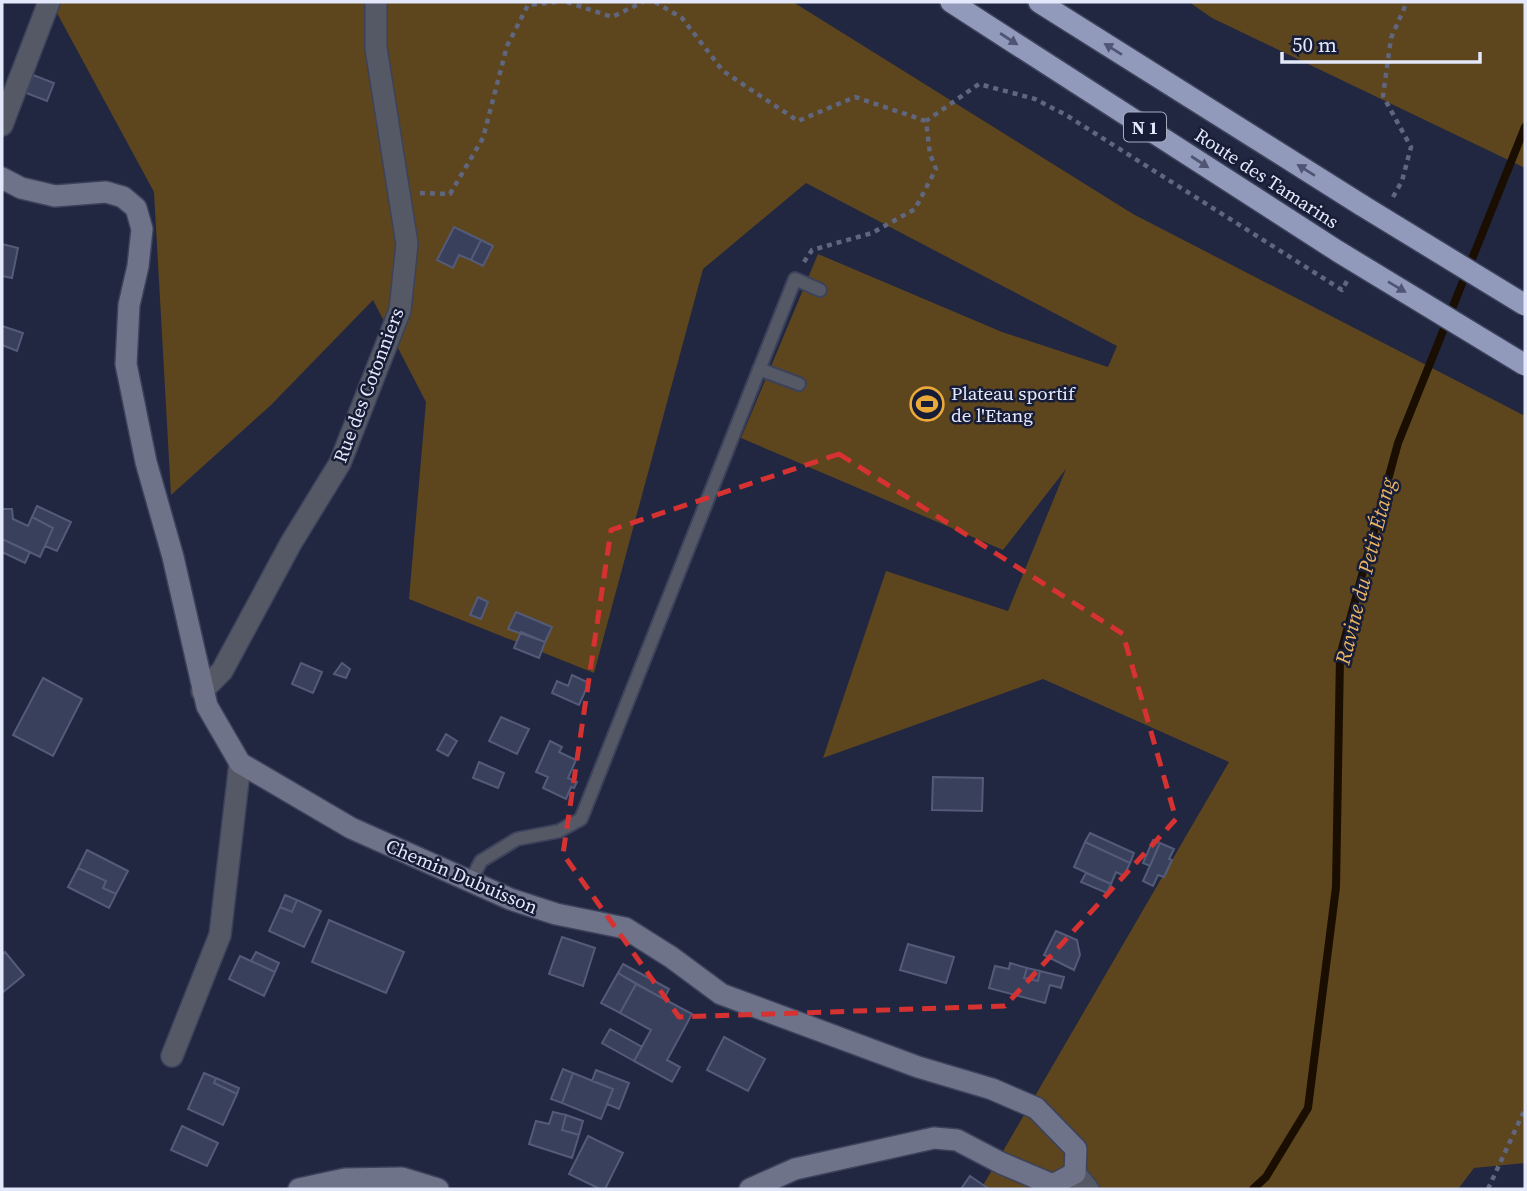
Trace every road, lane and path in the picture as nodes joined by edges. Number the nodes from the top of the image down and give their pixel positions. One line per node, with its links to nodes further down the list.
1 (49, 2): 11 (street)
2 (376, 2): 13 (street, Rue des Cotonniers)
3 (556, 2): 13 (path)
4 (567, 2): 5 (path)
5 (643, 2)
6 (655, 2): 10 (path)
7 (951, 2): 19 (highway, Route des Tamarins / N 1, one-way to 19, bridge)
8 (1039, 2): 18 (highway, Route des Tamarins / N 1, one-way to 8, bridge)
9 (1407, 2): 14 (path)
10 (926, 121): 15 (path); 16 (path)
11 (2, 122)
12 (2, 178): 22 (main road, Chemin Dubuisson)
13 (398, 192): 22 (street, Rue des Cotonniers)
14 (1389, 205)
15 (1348, 278)
16 (795, 279): 17 (lane); 20 (lane)
17 (820, 290)
18 (1525, 306)
19 (1525, 365)
20 (759, 369): 21 (lane); 24 (lane)
21 (799, 384)
22 (202, 691): 23 (main road, Chemin Dubuisson)
23 (240, 763): 24 (main road, Chemin Dubuisson); 25 (street)
24 (470, 882): 27 (main road, Chemin Dubuisson)
25 (173, 1056)
26 (1525, 1109): 31 (path)
27 (1081, 1181): 30 (main road, Chemin Dubuisson)
28 (299, 1189): 29 (main road)
29 (438, 1189)
30 (750, 1189)
31 (1488, 1189)

